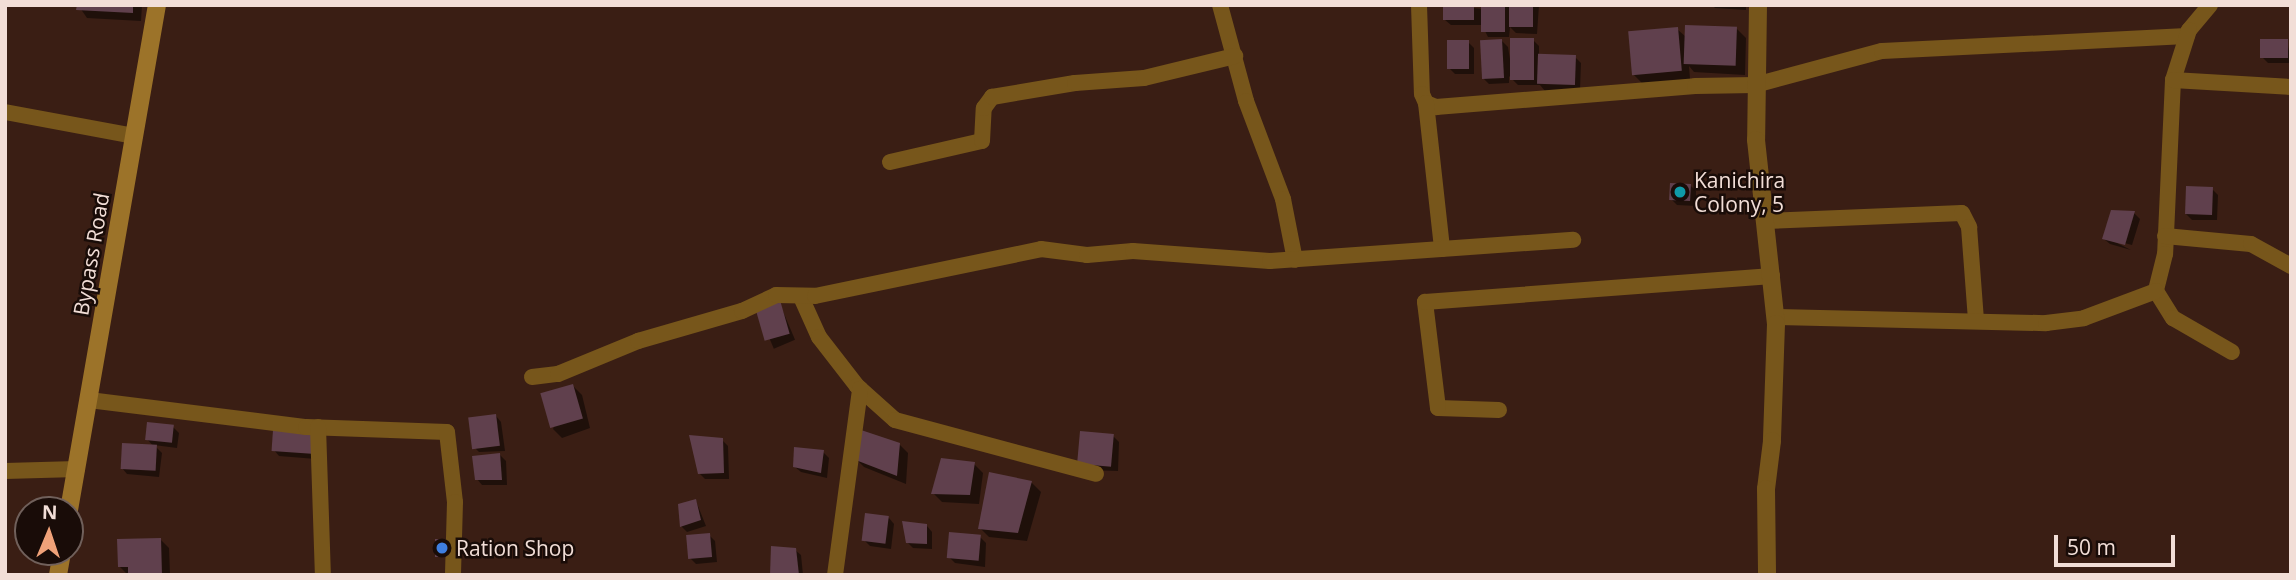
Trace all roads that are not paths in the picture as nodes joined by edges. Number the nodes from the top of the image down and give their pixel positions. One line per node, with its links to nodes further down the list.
1 (157, 5): 13 (main road, Bypass Road)
2 (1220, 5): 7 (street)
3 (1419, 5): 11 (street)
4 (1758, 5): 9 (street)
5 (2210, 5): 6 (street)
6 (2187, 36): 8 (street); 9 (street)
7 (1235, 55): 14 (street); 19 (street)
8 (2173, 80): 10 (street); 16 (street)
9 (1755, 85): 11 (street); 15 (street)
10 (2291, 87)
11 (1426, 103): 18 (street)
12 (5, 112): 13 (street)
13 (135, 136): 29 (main road, Bypass Road)
14 (890, 162)
15 (1765, 221): 21 (street); 25 (street)
16 (2165, 236): 20 (street); 22 (street)
17 (1573, 240): 18 (street)
18 (1442, 249): 19 (street)
19 (1295, 260): 23 (street)
20 (2291, 266)
21 (1772, 276): 24 (street); 30 (street)
22 (2156, 291): 25 (street); 26 (street)
23 (801, 297): 27 (street); 28 (street)
24 (1775, 317): 25 (street); 39 (street)
25 (1976, 321)
26 (2232, 352)
27 (532, 377)
28 (860, 389): 34 (street); 38 (street)
29 (89, 400): 31 (street); 32 (main road, Bypass Road)
30 (1499, 410)
31 (318, 427): 36 (street); 37 (street)
32 (77, 469): 33 (street); 35 (main road, Bypass Road)
33 (5, 471)
34 (1096, 474)
35 (72, 496)
36 (323, 575)
37 (453, 575)
38 (835, 575)
39 (1767, 575)

